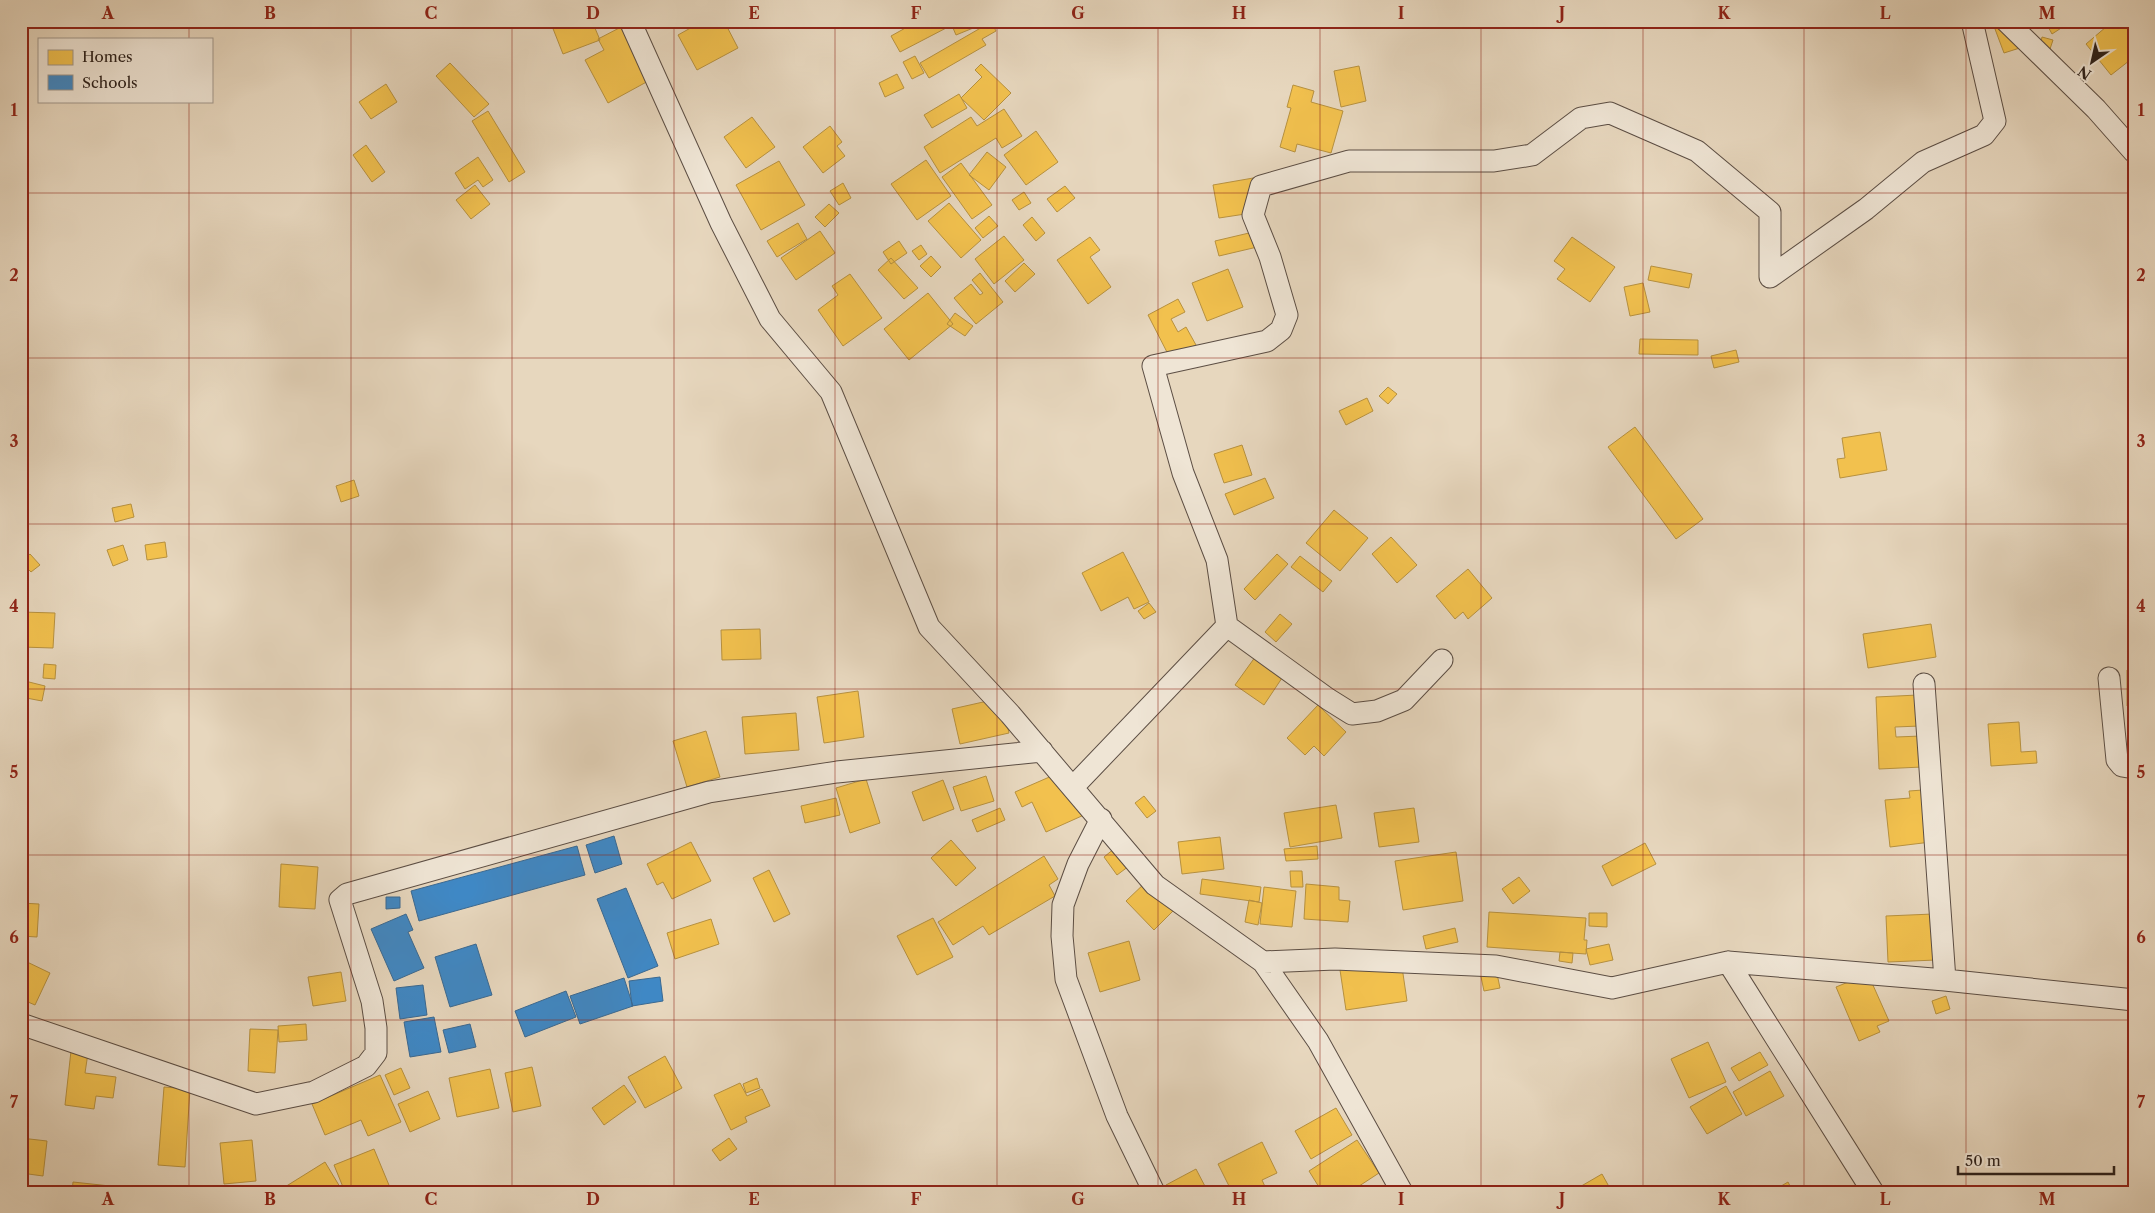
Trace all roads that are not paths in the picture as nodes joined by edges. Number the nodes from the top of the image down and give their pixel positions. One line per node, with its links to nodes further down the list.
1 (630, 21): 9 (street)
2 (1972, 21): 5 (street)
3 (2006, 21): 4 (street)
4 (2134, 152)
5 (1227, 626): 6 (street); 11 (street)
6 (1442, 660)
7 (2109, 678): 10 (street)
8 (1924, 684): 15 (street)
9 (1042, 751): 11 (street); 17 (street)
10 (2134, 768)
11 (1073, 787): 12 (street)
12 (1101, 819): 13 (street); 18 (street)
13 (1263, 962): 14 (street); 19 (street)
14 (1728, 962): 15 (street); 20 (street)
15 (1945, 980): 16 (street)
16 (2134, 1000)
17 (21, 1024)
18 (1154, 1192)
19 (1402, 1192)
20 (1872, 1192)

